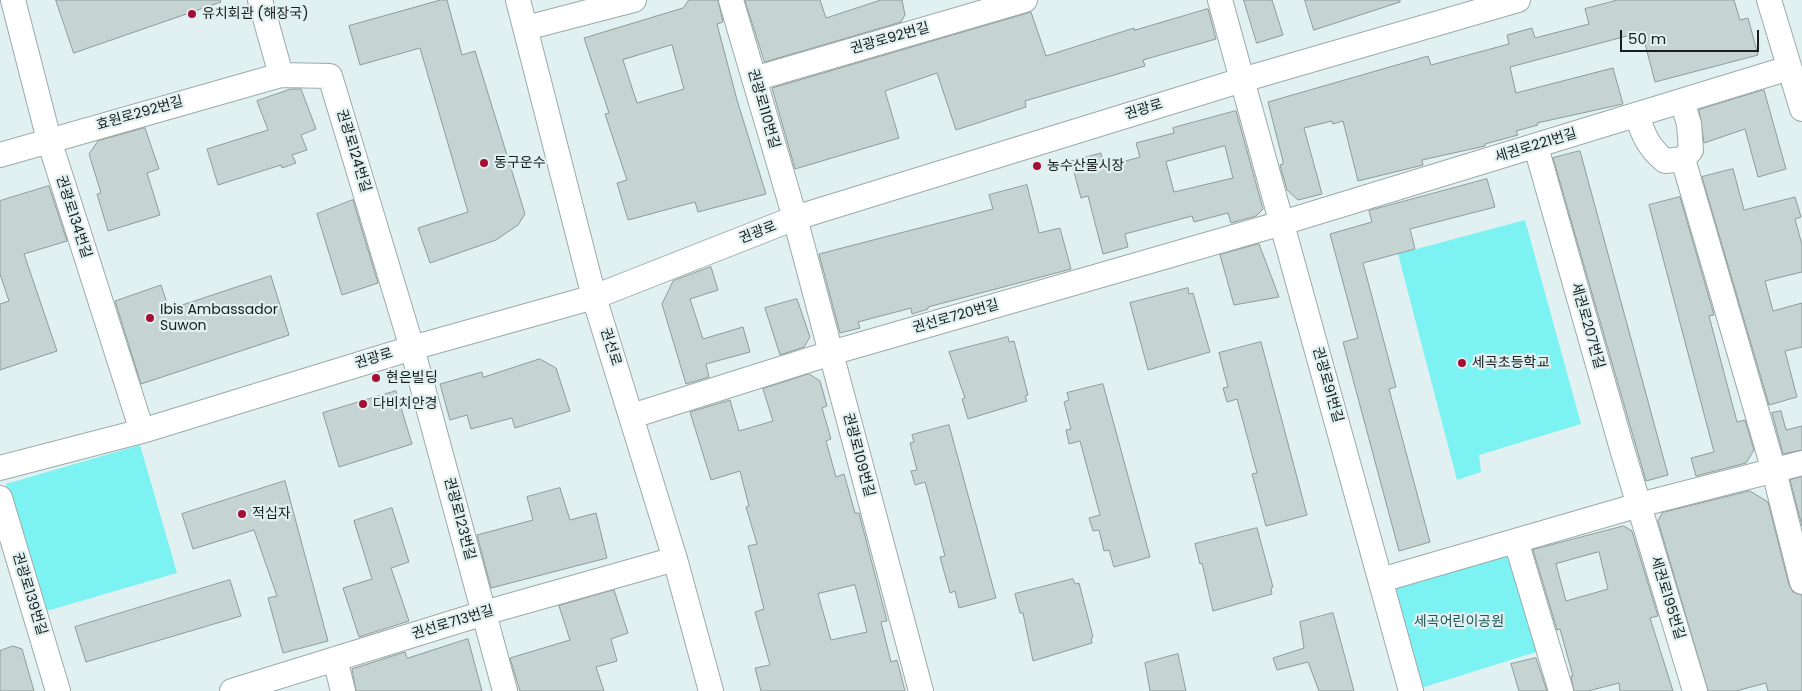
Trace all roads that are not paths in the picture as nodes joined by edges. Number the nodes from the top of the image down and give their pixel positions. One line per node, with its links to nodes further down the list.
1 (13, 0): 18 (street, 권광로134번길)
2 (260, 0): 12 (street)
3 (518, 0): 10 (street, 권선로)
4 (634, 0): 10 (street)
5 (731, 0): 13 (street, 권광로110번길)
6 (1025, 0): 13 (street, 권광로92번길)
7 (1220, 0): 14 (street)
8 (1518, 0): 14 (street, 권광로)
9 (1769, 0): 11 (street)
10 (526, 28): 24 (street, 권선로)
11 (1795, 73): 15 (street, 세권로221번길); 16 (street)
12 (281, 75): 18 (street, 효원로292번길); 25 (street, 권광로124번길)
13 (754, 79): 22 (street, 권광로110번길)
14 (1242, 80): 22 (street, 권광로); 23 (street, 권광로91번길)
15 (1682, 101): 17 (street, 세권로221번길); 21 (street)
16 (1802, 109)
17 (1637, 115): 19 (street, 세권로221번길); 21 (street)
18 (49, 140): 20 (street, 효원로292번길); 28 (street, 권광로134번길)
19 (1536, 147): 23 (street, 세권로221번길); 33 (street, 세권로207번길)
20 (0, 154)
21 (1683, 159): 31 (street)
22 (795, 218): 24 (street, 권광로); 26 (street, 권광로109번길)
23 (1282, 223): 26 (street, 권선로720번길); 36 (street, 권광로91번길)
24 (594, 297): 25 (street, 권광로); 27 (street, 권선로)
25 (412, 348): 28 (street, 권광로); 38 (street, 권광로123번길)
26 (831, 353): 27 (street, 권선로720번길); 45 (street, 권광로109번길)
27 (632, 416): 35 (street, 권선로)
28 (142, 431): 30 (street, 권광로)
29 (1802, 463): 31 (street)
30 (0, 468)
31 (1774, 471): 33 (street); 37 (street)
32 (0, 498): 40 (street, 권광로139번길)
33 (1639, 505): 34 (street); 48 (street, 세권로195번길)
34 (1516, 541): 36 (street); 47 (street)
35 (675, 559): 38 (street, 권선로713번길); 44 (street, 권선로)
36 (1381, 580): 46 (street, 권광로91번길)
37 (1802, 582)
38 (484, 613): 39 (street, 권선로713번길); 43 (street, 권광로123번길)
39 (335, 659): 41 (street, 권선로713번길); 42 (street)
40 (58, 691)
41 (232, 691)
42 (343, 691)
43 (505, 691)
44 (711, 691)
45 (921, 691)
46 (1411, 691)
47 (1561, 691)
48 (1695, 691)

